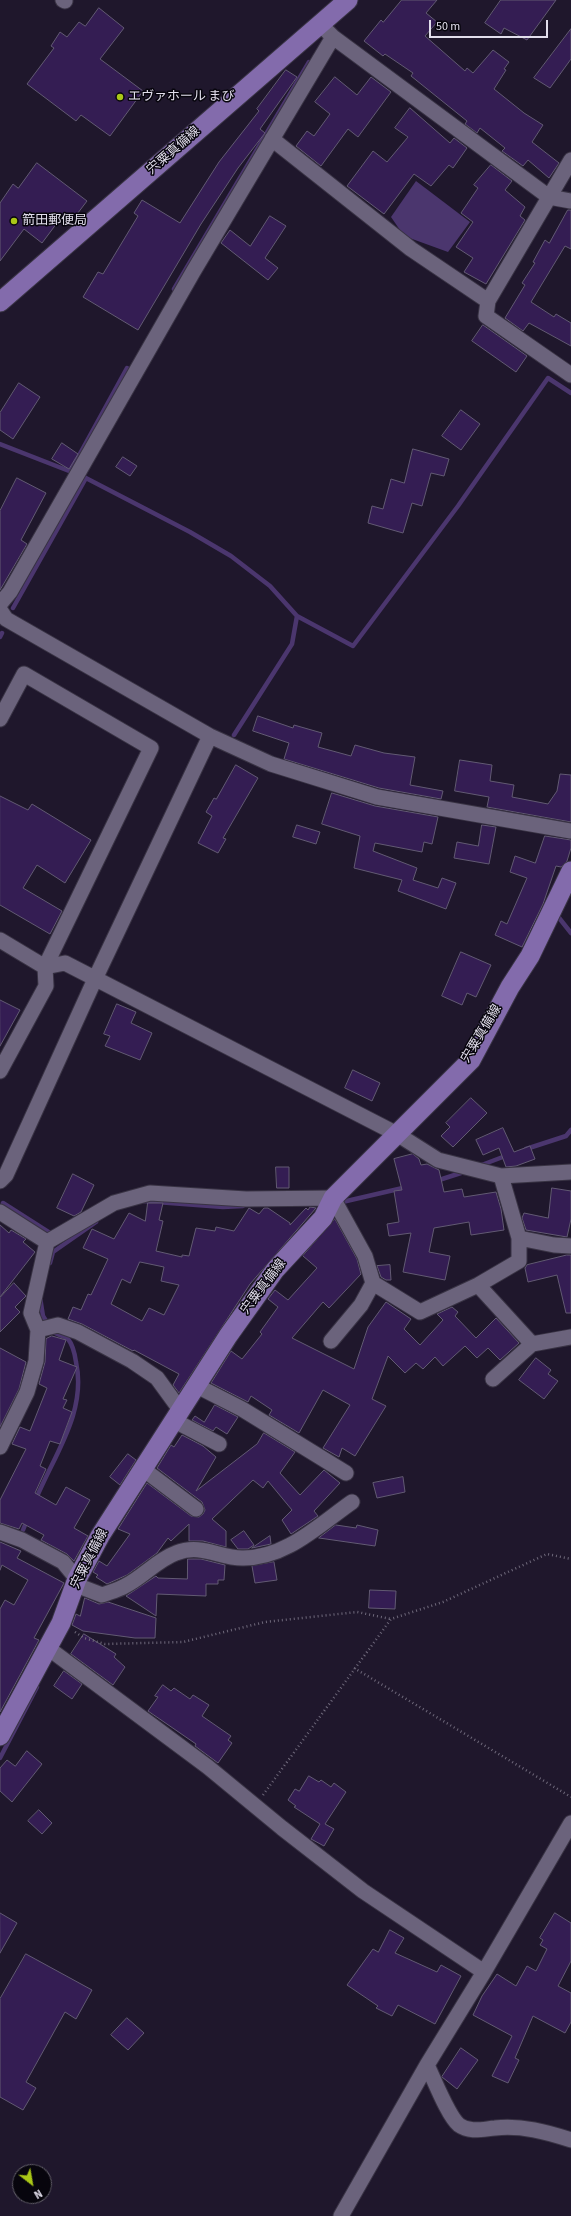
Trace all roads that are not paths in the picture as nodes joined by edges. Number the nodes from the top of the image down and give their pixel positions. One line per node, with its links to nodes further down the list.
1 (348, 0): 2 (main road, 宍粟真備線)
2 (327, 31): 3 (street); 5 (street); 8 (main road, 宍粟真備線)
3 (272, 139): 7 (street); 10 (street)
4 (571, 160): 5 (street)
5 (549, 197): 6 (street); 7 (street)
6 (571, 201)
7 (488, 301): 9 (street)
8 (0, 302)
9 (571, 376)
10 (0, 604)
11 (0, 610): 13 (street)
12 (0, 719): 17 (street)
13 (210, 736): 14 (street); 18 (street)
14 (571, 831)
15 (571, 871): 20 (main road, 宍粟真備線)
16 (0, 940): 17 (street)
17 (45, 967): 18 (street); 19 (street)
18 (95, 979): 20 (street); 23 (street)
19 (0, 1071)
20 (397, 1134): 22 (street); 24 (main road, 宍粟真備線)
21 (571, 1172): 22 (street)
22 (501, 1176): 26 (street)
23 (0, 1181)
24 (333, 1198): 27 (street); 29 (street); 36 (main road, 宍粟真備線)
25 (0, 1212): 27 (street)
26 (519, 1238): 28 (street); 30 (street)
27 (47, 1242): 31 (street)
28 (571, 1246)
29 (373, 1283): 30 (street); 33 (street)
30 (478, 1284): 34 (street)
31 (38, 1330): 37 (street); 39 (street)
32 (571, 1337): 34 (street)
33 (331, 1341)
34 (532, 1344): 35 (street)
35 (493, 1379)
36 (197, 1386): 37 (main road, 宍粟真備線); 41 (street)
37 (178, 1416): 38 (street); 40 (main road, 宍粟真備線)
38 (219, 1444)
39 (0, 1447)
40 (143, 1469): 43 (street); 45 (main road, 宍粟真備線)
41 (346, 1473)
42 (352, 1502): 45 (street)
43 (196, 1509)
44 (0, 1532): 45 (street)
45 (76, 1582): 46 (main road, 宍粟真備線)
46 (48, 1648): 47 (main road, 宍粟真備線); 49 (street)
47 (0, 1736)
48 (571, 1823): 49 (street)
49 (484, 1972): 50 (street)
50 (427, 2065): 51 (street); 52 (street)
51 (571, 2140)
52 (340, 2216)

